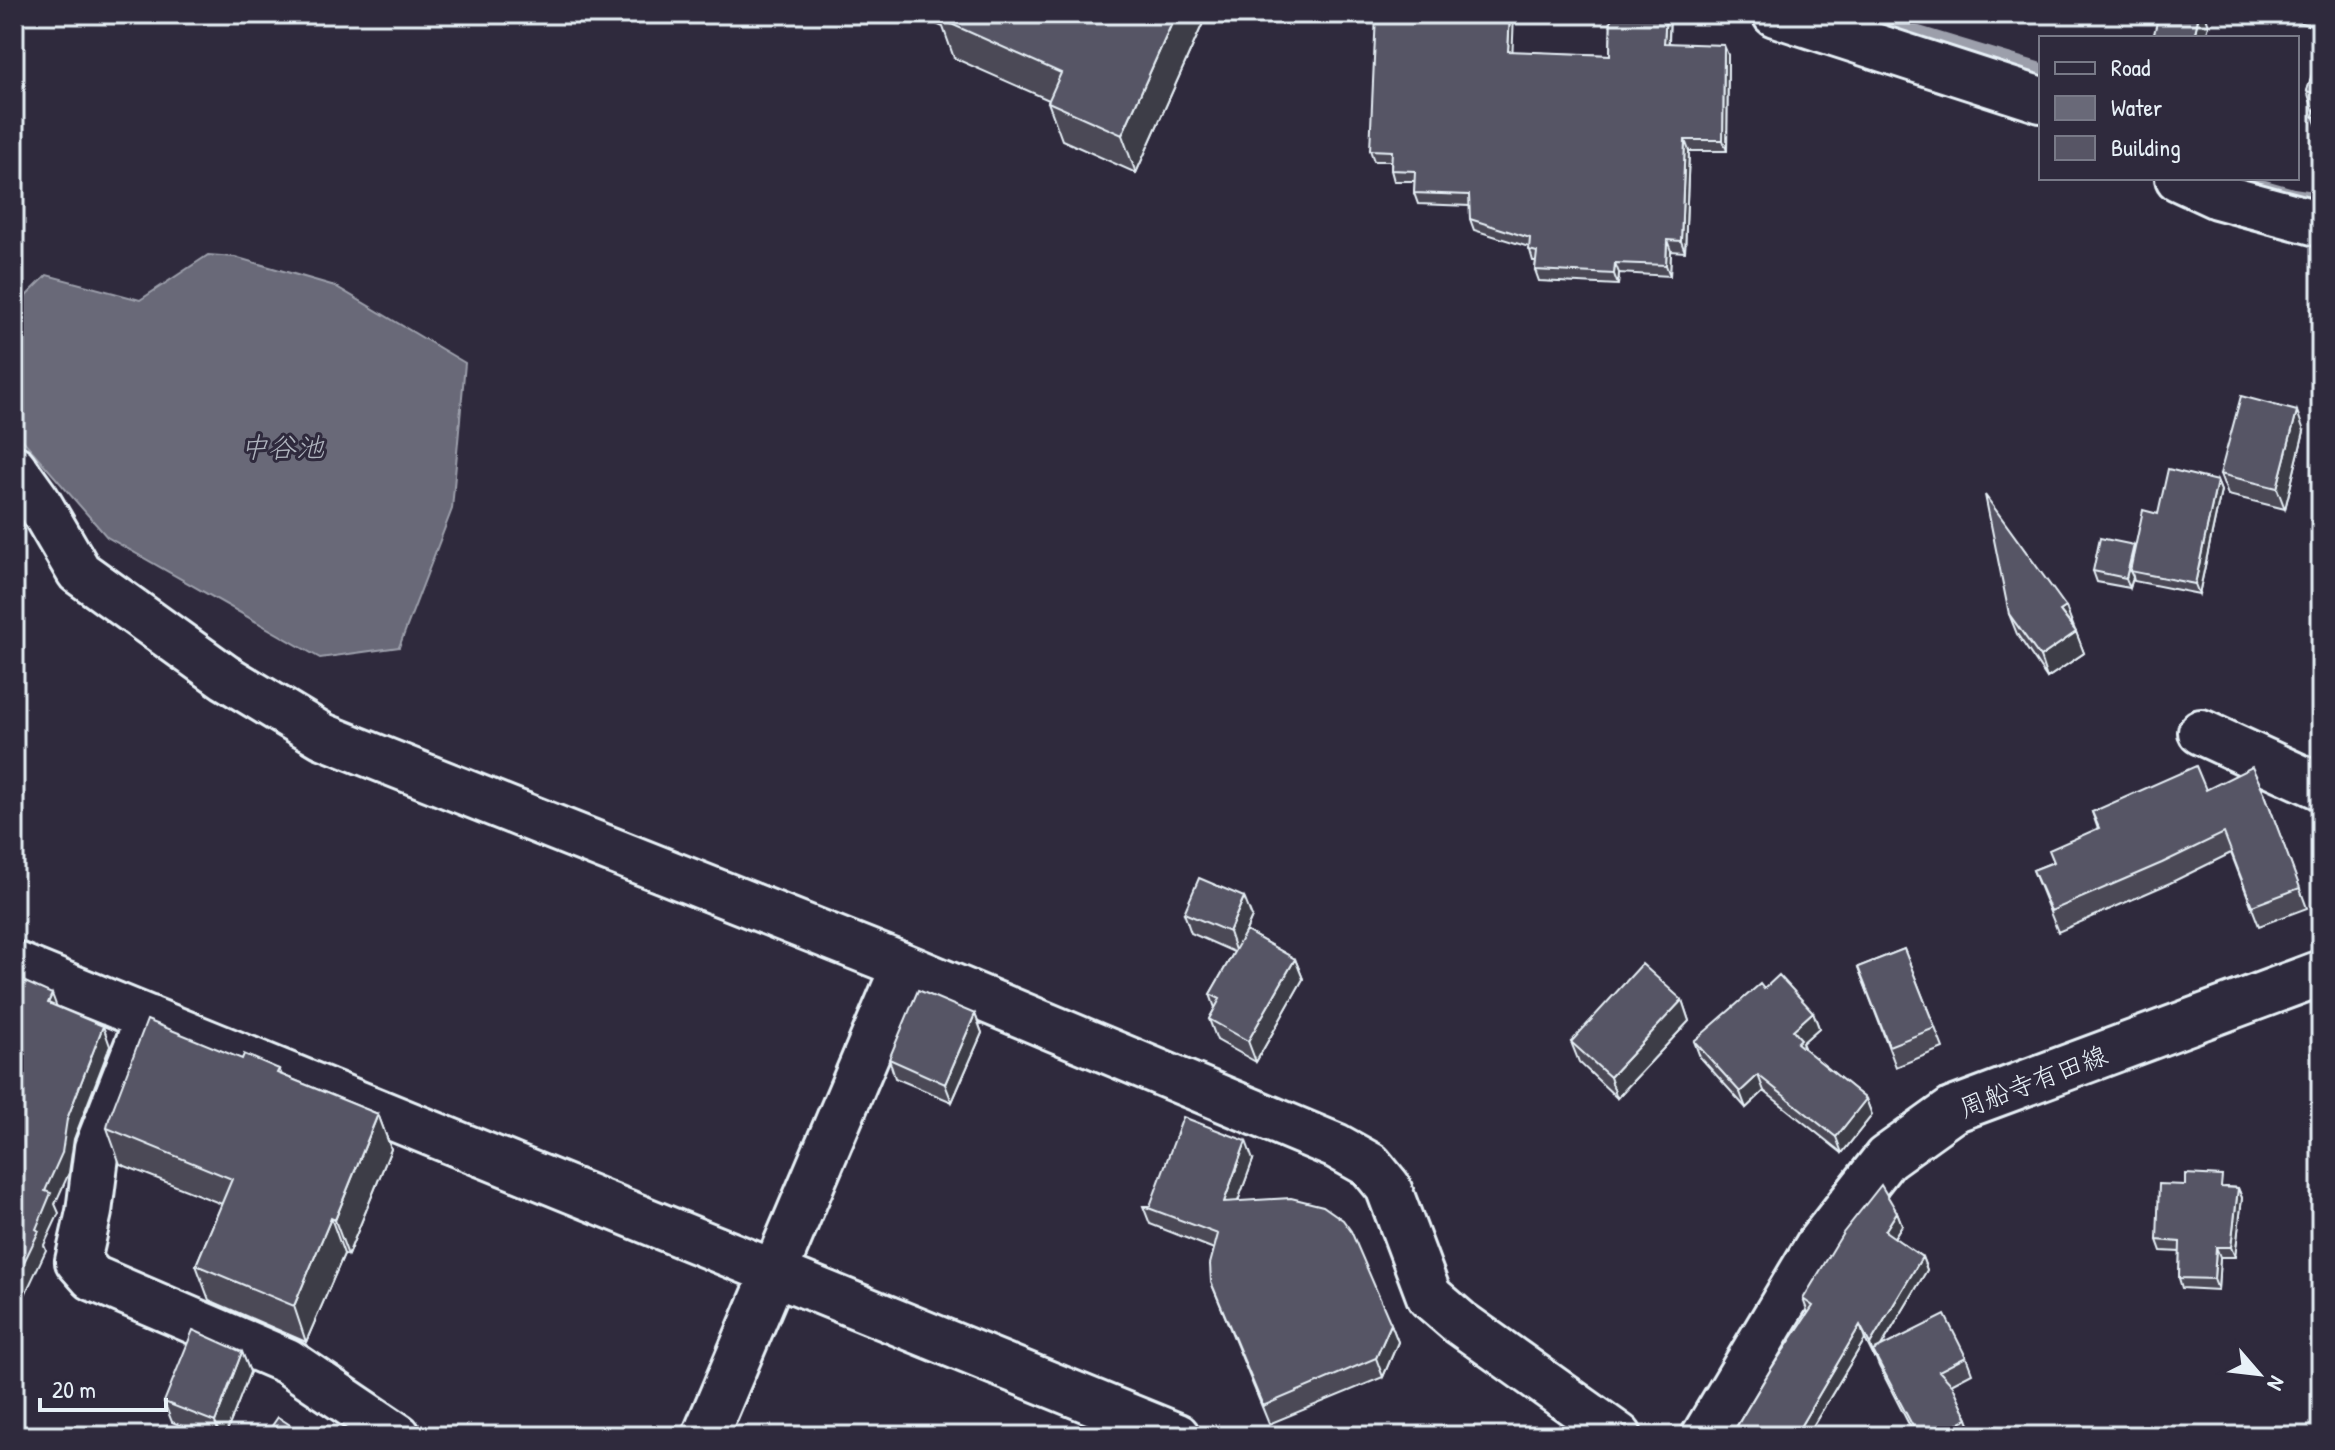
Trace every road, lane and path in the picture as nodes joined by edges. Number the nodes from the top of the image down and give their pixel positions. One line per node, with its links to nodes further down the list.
1 (1775, 14): 2 (street)
2 (2039, 99)
3 (2182, 180): 4 (street)
4 (2321, 224)
5 (14, 468): 9 (street)
6 (2201, 732): 7 (street)
7 (2321, 787)
8 (14, 964): 11 (street)
9 (904, 966): 12 (street); 16 (street)
10 (2321, 973): 17 (street, 周船寺有田線)
11 (148, 1018): 12 (street); 13 (street)
12 (774, 1271): 14 (street); 15 (street)
13 (398, 1436)
14 (705, 1436)
15 (1177, 1436)
16 (1619, 1436)
17 (1704, 1436)

